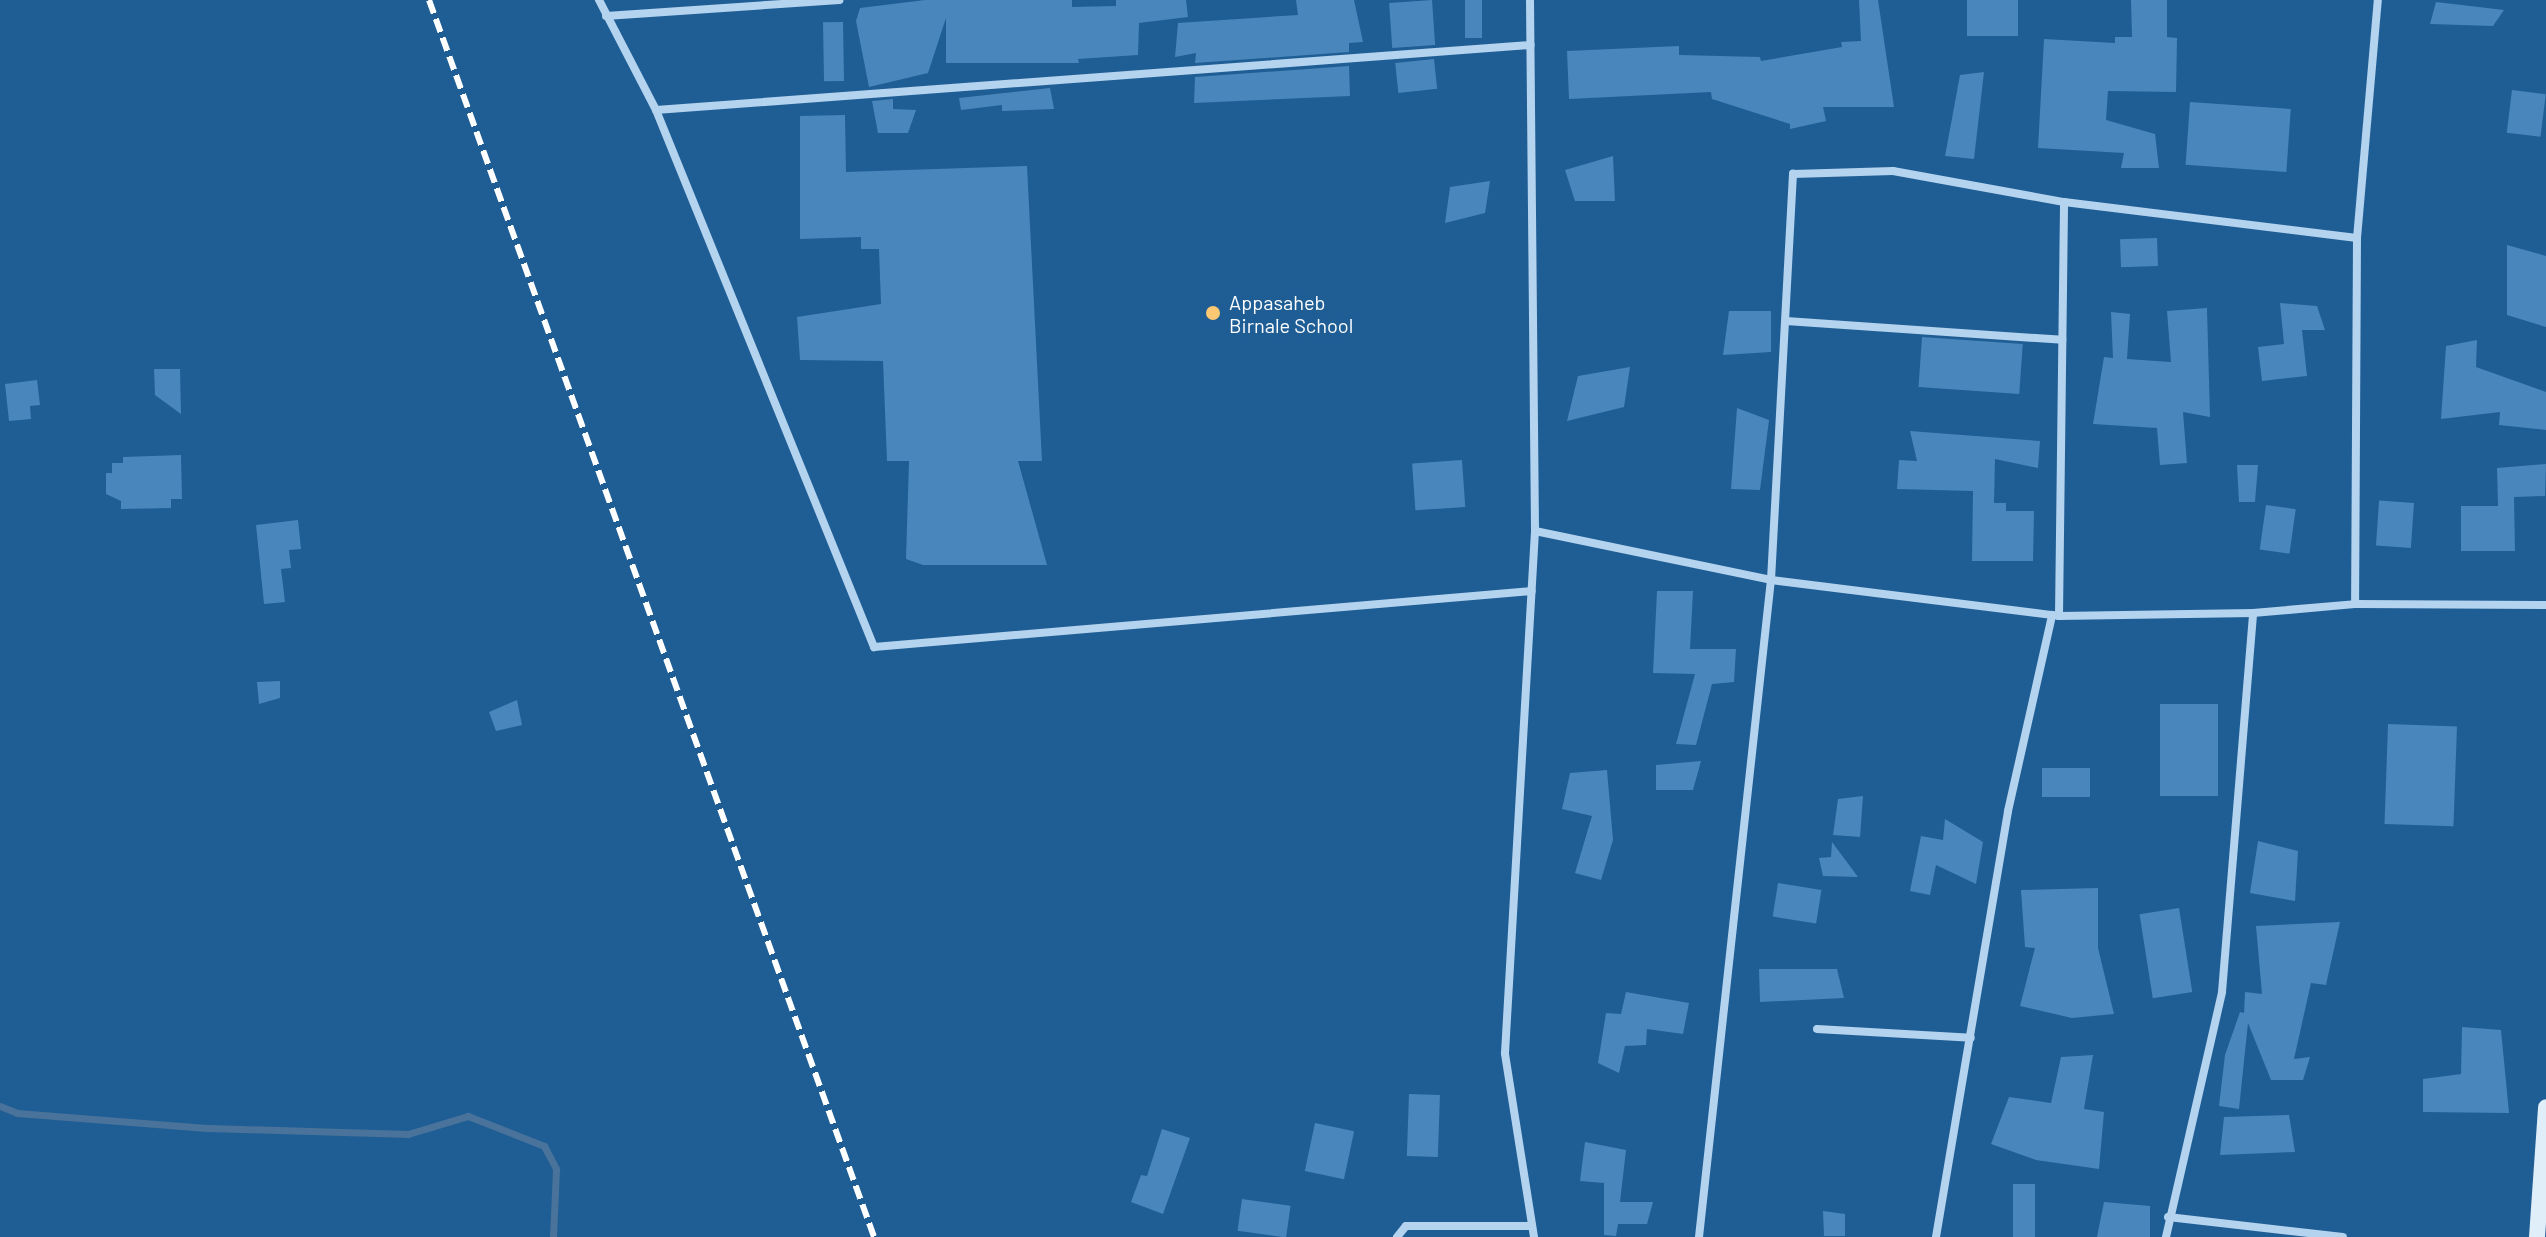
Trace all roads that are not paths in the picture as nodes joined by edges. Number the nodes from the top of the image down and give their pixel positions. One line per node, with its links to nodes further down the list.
1 (599, 0): 5 (street)
2 (839, 0): 5 (street)
3 (1530, 0): 6 (street)
4 (2378, 0): 9 (street)
5 (606, 16): 7 (street)
6 (1531, 45): 7 (street); 12 (street)
7 (656, 110): 14 (street)
8 (2064, 202): 9 (street); 10 (street); 11 (street)
9 (2357, 238): 15 (street)
10 (1786, 321): 11 (street); 13 (street)
11 (2062, 340): 18 (street)
12 (1535, 531): 13 (street); 14 (street)
13 (1771, 580): 18 (street); 26 (street)
14 (1532, 591): 23 (street)
15 (2355, 604): 16 (street); 17 (street)
16 (2546, 605)
17 (2253, 613): 18 (street); 22 (street)
18 (2056, 615): 20 (street)
19 (1817, 1029): 20 (street)
20 (1971, 1038): 27 (street)
21 (2546, 1107): 30 (main road)
22 (2168, 1217): 28 (street); 29 (street)
23 (1532, 1226): 24 (street); 25 (street)
24 (1397, 1237)
25 (1534, 1237)
26 (1699, 1237)
27 (1936, 1237)
28 (2166, 1237)
29 (2343, 1237)
30 (2537, 1237)

